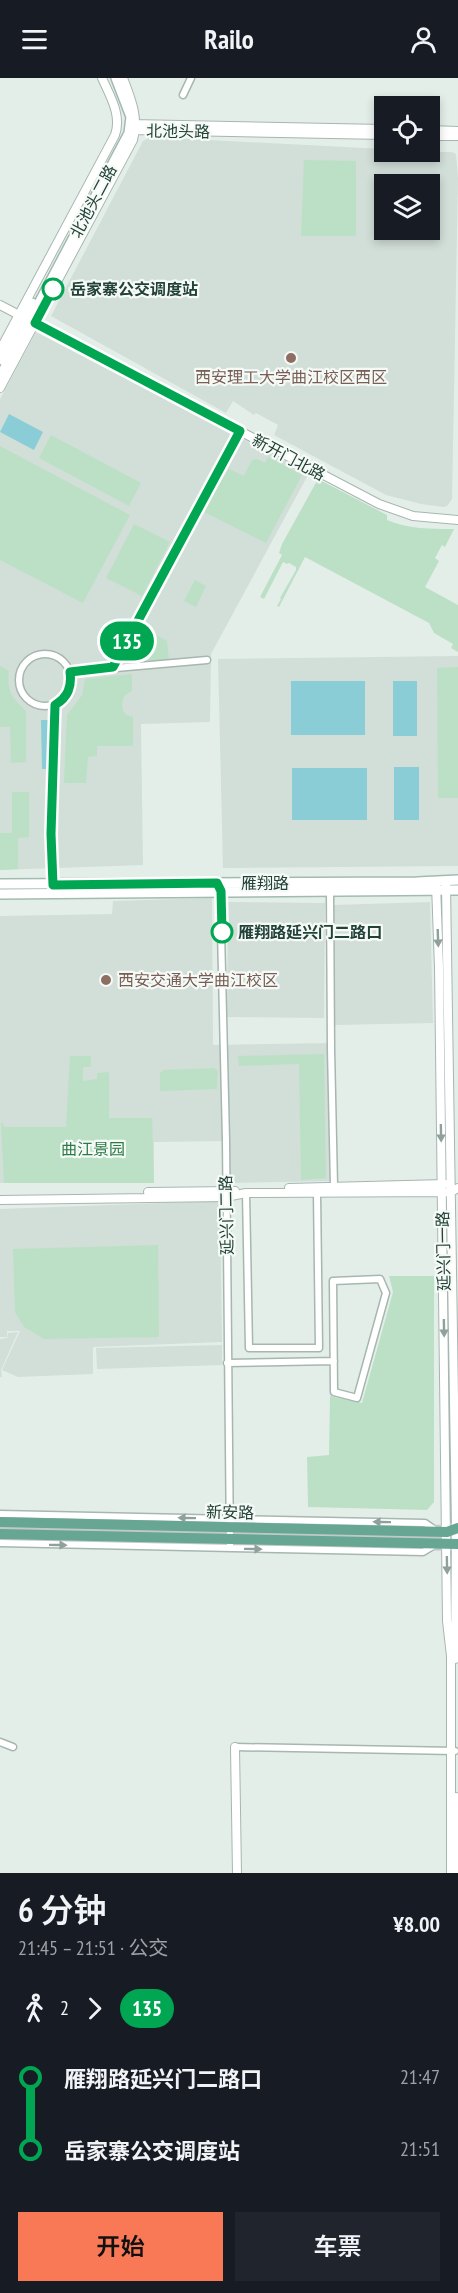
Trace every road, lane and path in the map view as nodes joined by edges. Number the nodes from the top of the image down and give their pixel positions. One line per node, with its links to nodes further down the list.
1 (102, 78): 7 (street)
2 (109, 78): 7 (main road)
3 (116, 78): 7 (main road)
4 (123, 78): 7 (street)
5 (191, 78): 6 (street)
6 (183, 95)
7 (129, 126): 8 (street, 北池头路); 11 (street, 北池头路); 15 (main road, 北池头二路)
8 (374, 129)
9 (440, 130): 10 (street)
10 (458, 131)
11 (374, 135)
12 (440, 136): 13 (street)
13 (458, 136)
14 (0, 305): 15 (street, 新开门北路)
15 (27, 319): 16 (street); 17 (main road); 18 (main road); 19 (street); 20 (street, 新开门北路)
16 (0, 350)
17 (0, 363)
18 (0, 377)
19 (0, 388)
20 (240, 431): 21 (street, 新开门北路); 23 (street)
21 (458, 519)
22 (207, 660): 23 (street)
23 (113, 667): 24 (street)
24 (70, 672): 25 (street); 25 (street)
25 (55, 705): 30 (street)
26 (458, 880): 28 (main road, 雁翔路)
27 (0, 884): 30 (main road, 雁翔路)
28 (441, 885): 29 (main road, 雁翔路); 31 (main road, 雁翔路); 32 (main road, 雁翔路); 35 (street, 延兴门一路)
29 (219, 887): 30 (main road, 雁翔路); 31 (main road, 雁翔路); 38 (street, 延兴门二路)
30 (52, 889): 33 (main road, 雁翔路)
31 (330, 890): 34 (street)
32 (458, 890)
33 (0, 894)
34 (334, 1186): 35 (street); 38 (street)
35 (450, 1187): 36 (street); 43 (street, 延兴门一路); 49 (street, 延兴门一路, one-way to 49)
36 (317, 1192): 37 (street); 42 (street)
37 (246, 1193): 38 (street); 42 (street)
38 (225, 1194): 39 (street); 40 (street); 45 (street, 延兴门二路)
39 (0, 1195)
40 (0, 1200)
41 (333, 1289): 42 (street); 44 (street); 44 (street)
42 (318, 1290)
43 (455, 1299): 49 (street, 延兴门一路)
44 (334, 1361): 45 (street)
45 (227, 1363): 48 (street, 延兴门二路)
46 (0, 1514): 48 (street, one-way to 46)
47 (0, 1522): 48 (main road, 新安路)
48 (230, 1523): 49 (main road, 新安路, one-way to 48); 52 (street, 延兴门二路)
49 (449, 1530): 53 (street, 延兴门一路)
50 (0, 1534): 52 (main road, 新安路)
51 (0, 1543): 52 (street, one-way to 52)
52 (230, 1544): 53 (main road, 新安路, one-way to 53)
53 (449, 1544): 57 (street, 延兴门一路)
54 (0, 1742): 55 (street)
55 (13, 1747)
56 (235, 1748): 57 (street); 58 (street)
57 (453, 1751): 59 (street, 延兴门一路); 60 (street, 延兴门一路)
58 (237, 1873)
59 (450, 1873)
60 (456, 1873)

